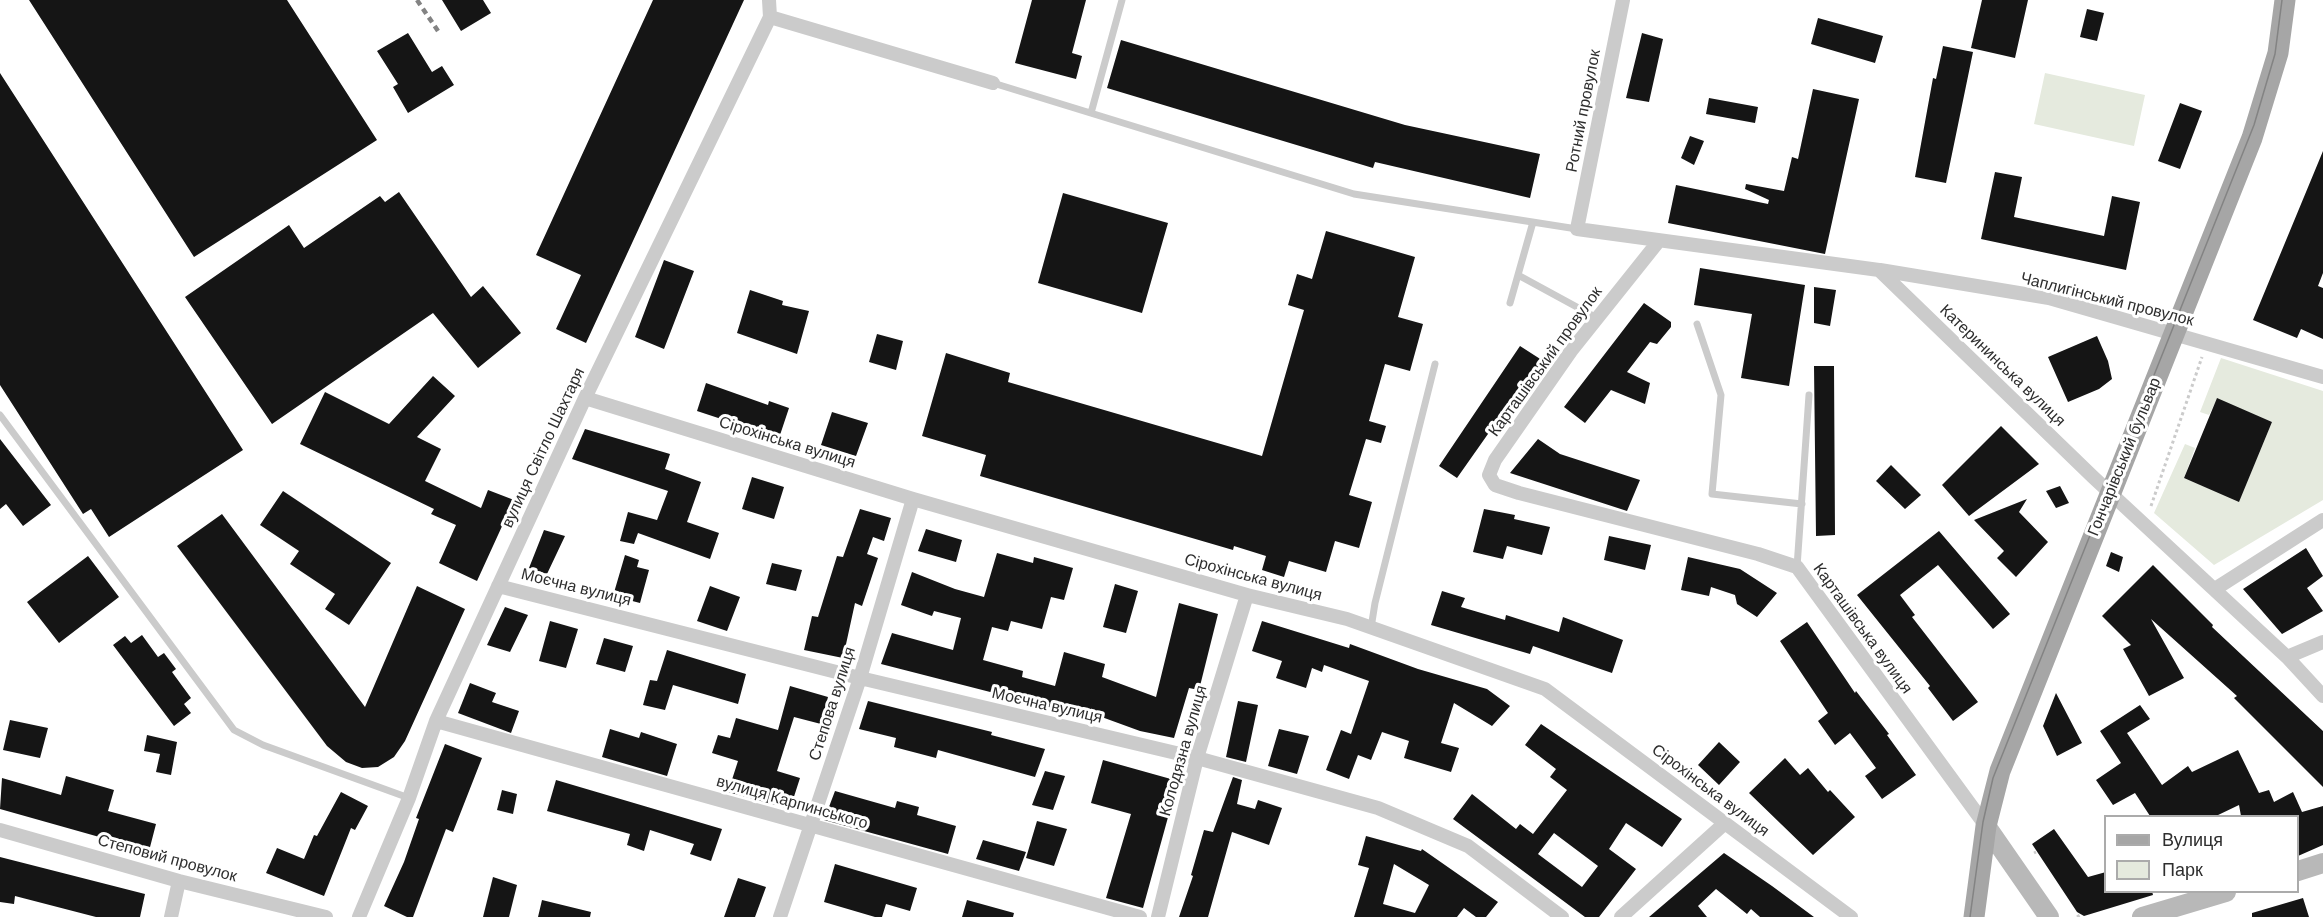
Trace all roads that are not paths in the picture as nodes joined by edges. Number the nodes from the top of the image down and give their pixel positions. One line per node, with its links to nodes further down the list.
1 (769, 0): 5 (street, вулиця Світло Шахтаря)
2 (1122, 0): 7 (lane)
3 (1623, 0): 9 (street, Ротний провулок)
4 (2285, 0): 16 (main road, Гончарівський бульвар)
5 (770, 17): 6 (street); 20 (street, вулиця Світло Шахтаря)
6 (993, 83): 7 (lane)
7 (1091, 113): 8 (lane)
8 (1533, 222): 9 (lane); 12 (lane)
9 (1577, 229): 10 (street)
10 (1658, 242): 11 (street); 14 (street, Карташівський провулок)
11 (1879, 270): 16 (street, Чаплигінський провулок); 22 (street, Катерининська вулиця)
12 (1518, 275): 13 (lane); 14 (lane)
13 (1510, 303)
14 (1597, 318): 23 (street, Карташівський провулок)
15 (1697, 324): 25 (lane)
16 (2174, 332): 18 (street, Чаплигінський провулок); 22 (main road, Гончарівський бульвар)
17 (1435, 364): 31 (lane)
18 (2323, 377)
19 (1809, 394): 25 (lane)
20 (585, 398): 24 (street, Сірохінська вулиця); 28 (street, вулиця Світло Шахтаря)
21 (0, 415): 38 (lane)
22 (2111, 492): 29 (street, Катерининська вулиця); 41 (main road, Гончарівський бульвар)
23 (1519, 493): 27 (street, Карташівська вулиця)
24 (913, 499): 30 (street, Сірохінська вулиця); 34 (street, Степова вулиця)
25 (1802, 504): 27 (lane)
26 (2323, 520): 29 (street)
27 (1797, 567): 41 (street, Карташівська вулиця)
28 (498, 586): 34 (street, Моєчна вулиця); 36 (street, вулиця Світло Шахтаря)
29 (2215, 589): 33 (street, Катерининська вулиця)
30 (1247, 595): 31 (street, Сірохінська вулиця); 37 (street, Колодязна вулиця)
31 (1371, 628): 39 (street, Сірохінська вулиця)
32 (2323, 642): 33 (street)
33 (2287, 657): 35 (street, Катерининська вулиця)
34 (860, 678): 37 (street, Моєчна вулиця); 40 (street, Степова вулиця)
35 (2323, 696)
36 (436, 721): 38 (street, вулиця Світло Шахтаря); 40 (street, вулиця Карпинського)
37 (1197, 758): 52 (street, Колодязна вулиця); 53 (street, Моєчна вулиця)
38 (409, 798): 49 (street, вулиця Світло Шахтаря)
39 (1725, 823): 54 (street); 55 (street, Сірохінська вулиця)
40 (810, 825): 50 (street, Степова вулиця); 51 (street, вулиця Карпинського)
41 (1986, 826): 56 (main road, Гончарівський бульвар); 57 (main road)
42 (0, 830): 45 (street, Степовий провулок)
43 (2323, 863): 44 (main road)
44 (2299, 870)
45 (179, 880): 47 (street); 48 (street, Степовий провулок)
46 (2220, 893): 58 (main road)
47 (171, 917)
48 (326, 917)
49 (359, 917)
50 (780, 917)
51 (1140, 917)
52 (1158, 917)
53 (1562, 917)
54 (1621, 917)
55 (1851, 917)
56 (1974, 917)
57 (2049, 917)
58 (2142, 917)

